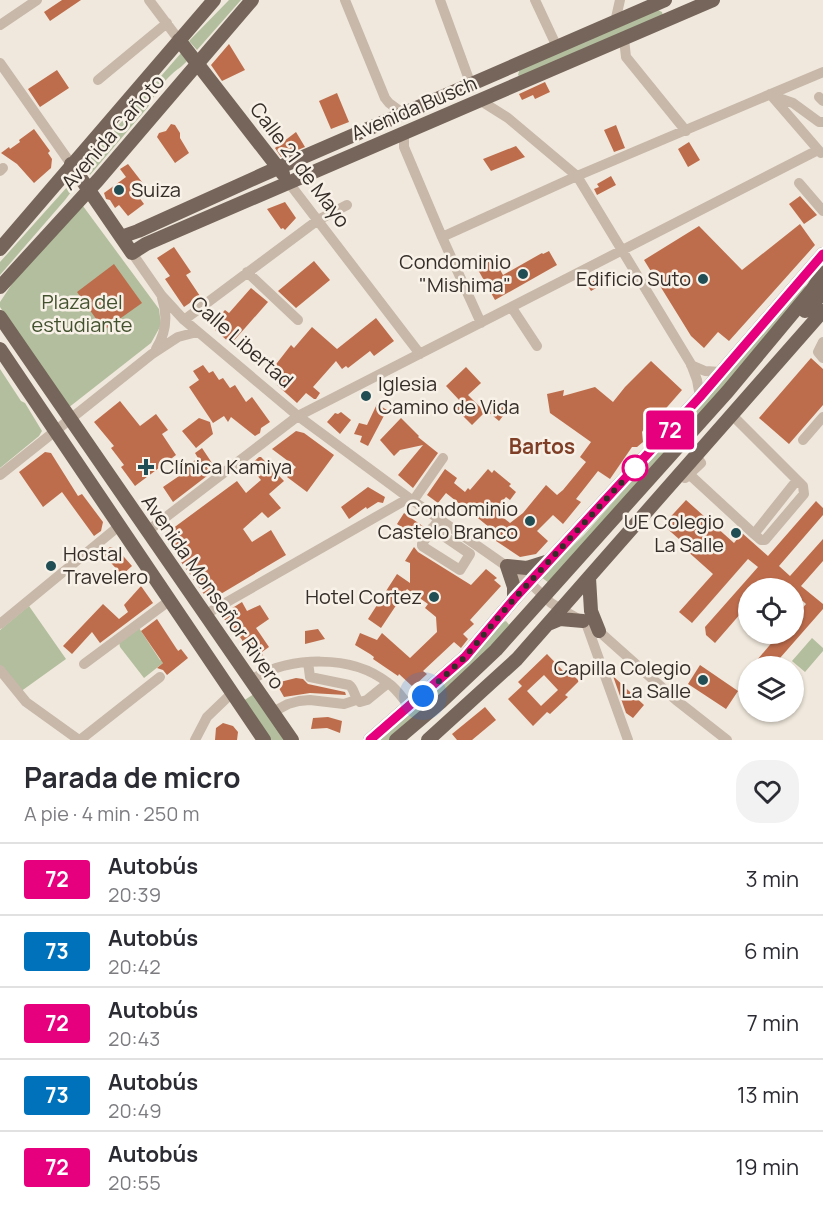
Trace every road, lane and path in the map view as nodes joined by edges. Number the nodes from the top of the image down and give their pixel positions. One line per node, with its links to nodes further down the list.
1 (37, 0): 15 (street)
2 (149, 0): 14 (street, Calle 21 de Mayo)
3 (214, 0): 17 (main road, Avenida Cañoto)
4 (252, 0): 20 (main road, Avenida Cañoto)
5 (345, 0): 32 (street)
6 (440, 0): 26 (street)
7 (535, 0): 18 (street)
8 (620, 0): 13 (street)
9 (713, 0): 11 (main road, Avenida Busch)
10 (663, 1): 12 (main road); 13 (main road, Avenida Busch)
11 (684, 5): 12 (main road, Avenida Busch)
12 (671, 18): 16 (main road, Avenida Busch)
13 (615, 22): 18 (main road, Avenida Busch)
14 (167, 23): 17 (street, Calle 21 de Mayo); 24 (street)
15 (0, 25)
16 (624, 39): 25 (main road, Avenida Busch); 35 (street)
17 (179, 40): 20 (main road, Calle 21 de Mayo); 38 (main road, Avenida Cañoto)
18 (557, 48): 21 (main road, Avenida Busch)
19 (0, 63): 38 (street, Calle Libertad)
20 (197, 63): 39 (main road, Calle 21 de Mayo); 44 (main road, Avenida Cañoto)
21 (515, 66): 23 (main road, Avenida Busch); 25 (main road)
22 (823, 72): 29 (street)
23 (493, 76): 26 (main road, Avenida Busch); 27 (main road)
24 (98, 80)
25 (521, 83): 27 (main road, Avenida Busch)
26 (471, 85): 28 (main road, Avenida Busch); 30 (main road)
27 (504, 91): 30 (main road, Avenida Busch); 33 (street)
28 (452, 93): 31 (main road); 32 (main road, Avenida Busch)
29 (770, 94): 34 (street); 35 (street); 37 (street)
30 (480, 101): 31 (main road, Avenida Busch); 33 (street)
31 (461, 109): 36 (main road, Avenida Busch)
32 (404, 114): 39 (main road, Avenida Busch)
33 (508, 118): 41 (street)
34 (823, 122)
35 (686, 131): 41 (street)
36 (404, 134): 42 (main road, Avenida Busch); 51 (street)
37 (821, 152): 54 (street)
38 (71, 164): 44 (main road, Calle Libertad); 53 (main road, Avenida Cañoto)
39 (278, 168): 40 (main road, Avenida Busch); 42 (main road, Calle 21 de Mayo)
40 (264, 174): 45 (main road); 49 (main road, Avenida Busch)
41 (577, 176): 51 (street); 54 (street)
42 (289, 183): 45 (main road, Avenida Busch); 48 (street, Calle 21 de Mayo)
43 (799, 183): 47 (street)
44 (89, 189): 50 (main road, Calle Libertad); 59 (main road, Avenida Cañoto)
45 (272, 190): 52 (main road, Avenida Busch)
46 (347, 205): 48 (street)
47 (823, 211)
48 (318, 220): 57 (street); 73 (street, Calle 21 de Mayo)
49 (138, 231): 50 (main road, Avenida Busch); 52 (main road)
50 (121, 237): 55 (main road, Calle Libertad)
51 (442, 237): 67 (street)
52 (146, 244): 55 (main road, Avenida Busch)
53 (0, 249)
54 (622, 250): 62 (street); 75 (street)
55 (132, 253): 61 (street, Calle Libertad)
56 (823, 254): 76 (main road)
57 (247, 272): 65 (street); 66 (street)
58 (823, 273): 100 (main road)
59 (0, 287)
60 (823, 293): 100 (main road)
61 (162, 296): 65 (street, Calle Libertad); 72 (street)
62 (512, 308): 67 (street); 70 (street)
63 (823, 311): 78 (main road)
64 (0, 317): 81 (main road, Avenida Monseñor Rivero)
65 (184, 320): 68 (street, Calle Libertad)
66 (298, 320)
67 (481, 323): 73 (street)
68 (197, 332): 72 (street); 79 (street, Calle Libertad)
69 (823, 342): 74 (street)
70 (537, 346)
71 (0, 349): 82 (main road, Avenida Monseñor Rivero)
72 (152, 354): 81 (street)
73 (420, 354): 79 (street)
74 (823, 358)
75 (691, 364): 76 (street); 77 (street)
76 (720, 372): 77 (main road)
77 (700, 397): 95 (main road)
78 (732, 415): 88 (main road); 88 (street)
79 (298, 416): 89 (street, Calle Libertad); 92 (street)
80 (823, 417): 84 (street)
81 (70, 420): 82 (street); 83 (main road, Avenida Monseñor Rivero)
82 (55, 431): 85 (main road, Avenida Monseñor Rivero); 87 (street)
83 (82, 438): 85 (main road); 92 (main road, Avenida Monseñor Rivero)
84 (803, 440)
85 (67, 448): 91 (main road, Avenida Monseñor Rivero)
86 (443, 458): 89 (street)
87 (0, 475)
88 (685, 475): 97 (main road)
89 (411, 499): 90 (street, Calle Libertad); 103 (street)
90 (436, 524): 93 (street); 94 (street); 96 (street, Calle Libertad)
91 (119, 526): 101 (main road, Avenida Monseñor Rivero); 105 (street)
92 (149, 530): 103 (main road, Avenida Monseñor Rivero)
93 (454, 543): 94 (street); 94 (street)
94 (442, 560)
95 (550, 560): 96 (main road); 98 (main road)
96 (507, 566): 98 (street, Calle Libertad); 99 (main road)
97 (589, 578): 100 (main road); 108 (main road)
98 (529, 582): 99 (main road); 100 (street, Calle Libertad)
99 (514, 599): 102 (main road)
100 (555, 600): 104 (street); 106 (main road); 107 (main road); 108 (street); 127 (main road)
101 (169, 601): 111 (street); 112 (main road, Avenida Monseñor Rivero)
102 (502, 613): 107 (main road); 119 (main road)
103 (206, 614): 109 (main road, Avenida Monseñor Rivero)
104 (585, 622): 106 (main road); 108 (street); 129 (street)
105 (0, 624)
106 (547, 625): 128 (main road)
107 (518, 626): 126 (main road)
108 (599, 631): 130 (street)
109 (236, 658): 112 (main road); 115 (main road, Avenida Monseñor Rivero)
110 (308, 662): 115 (street); 116 (street); 118 (street)
111 (84, 664)
112 (215, 668): 117 (main road, Avenida Monseñor Rivero)
113 (0, 670): 121 (street)
114 (160, 677): 121 (street)
115 (251, 680): 120 (main road, Avenida Monseñor Rivero)
116 (388, 683): 118 (street); 119 (street)
117 (232, 693): 122 (street); 123 (main road, Avenida Monseñor Rivero)
118 (356, 700): 120 (street)
119 (410, 707): 125 (main road)
120 (273, 712): 124 (main road, Avenida Monseñor Rivero)
121 (80, 740)
122 (195, 740)
123 (264, 740)
124 (292, 740)
125 (370, 740)
126 (396, 740)
127 (410, 740)
128 (428, 740)
129 (628, 740)
130 (725, 740)

